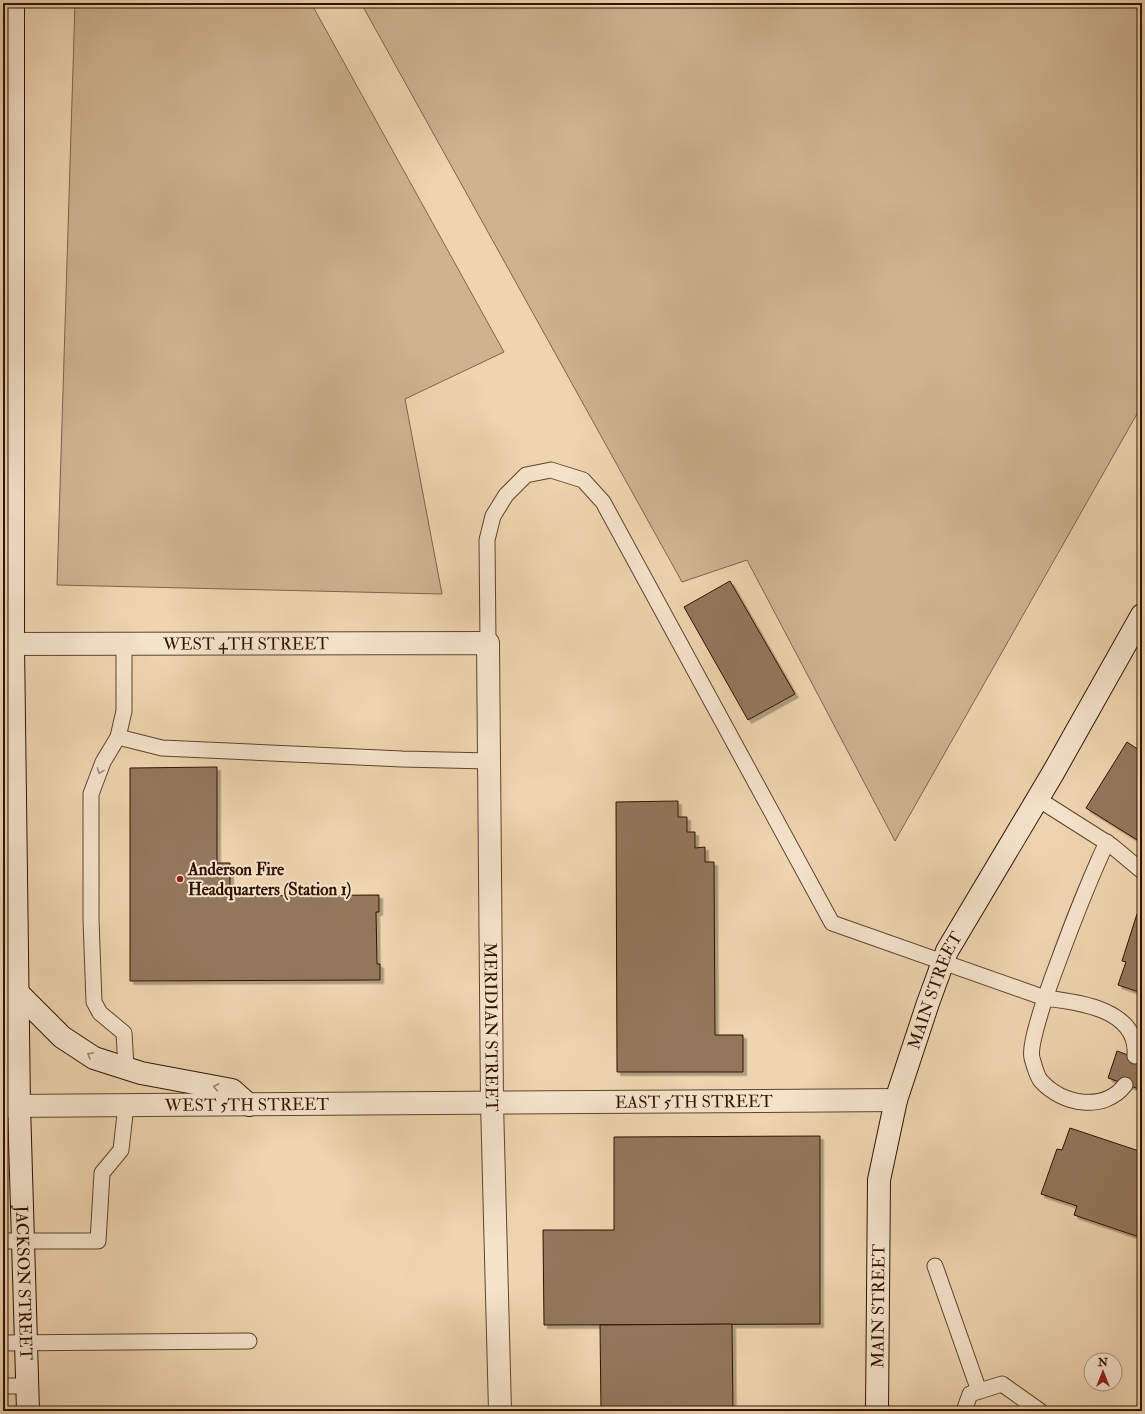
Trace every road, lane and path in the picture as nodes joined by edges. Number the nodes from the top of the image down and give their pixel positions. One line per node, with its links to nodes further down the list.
1 (13, 3): 2 (main road, JACKSON STREET)
2 (8, 179): 3 (main road, JACKSON STREET)
3 (8, 408): 6 (main road, JACKSON STREET)
4 (1142, 615): 10 (main road, MAIN STREET)
5 (488, 643): 7 (main road, WEST 4TH STREET); 9 (main road, MERIDIAN STREET); 14 (lane)
6 (8, 644): 7 (main road, WEST 4TH STREET); 13 (main road, JACKSON STREET)
7 (124, 644): 8 (lane)
8 (118, 737): 9 (lane); 18 (lane, one-way to 18)
9 (489, 761): 21 (main road, MERIDIAN STREET)
10 (1038, 799): 11 (lane); 14 (main road, MAIN STREET)
11 (1107, 842): 12 (lane); 16 (lane)
12 (1142, 871)
13 (10, 883): 15 (main road, JACKSON STREET)
14 (943, 962): 16 (lane); 20 (main road, MAIN STREET)
15 (18, 993): 18 (main road, one-way to 15); 24 (main road, JACKSON STREET)
16 (1045, 998): 17 (lane); 19 (lane)
17 (1135, 1056)
18 (126, 1068): 22 (main road, one-way to 18)
19 (1125, 1085)
20 (896, 1100): 21 (main road, EAST 5TH STREET); 36 (main road, MAIN STREET)
21 (492, 1103): 22 (main road, WEST 5TH STREET); 35 (main road, MERIDIAN STREET)
22 (249, 1104): 23 (main road, WEST 5TH STREET)
23 (126, 1105): 24 (main road, WEST 5TH STREET); 25 (lane)
24 (11, 1106): 25 (main road, JACKSON STREET)
25 (13, 1242): 28 (main road, JACKSON STREET)
26 (935, 1266): 32 (lane)
27 (249, 1341): 28 (lane)
28 (26, 1342): 29 (lane); 31 (main road, JACKSON STREET)
29 (3, 1343)
30 (3, 1386): 31 (lane)
31 (28, 1386): 33 (main road); 34 (main road, JACKSON STREET)
32 (979, 1391): 37 (lane); 38 (lane)
33 (19, 1411)
34 (28, 1411)
35 (500, 1411)
36 (877, 1411)
37 (964, 1411)
38 (1040, 1411)

